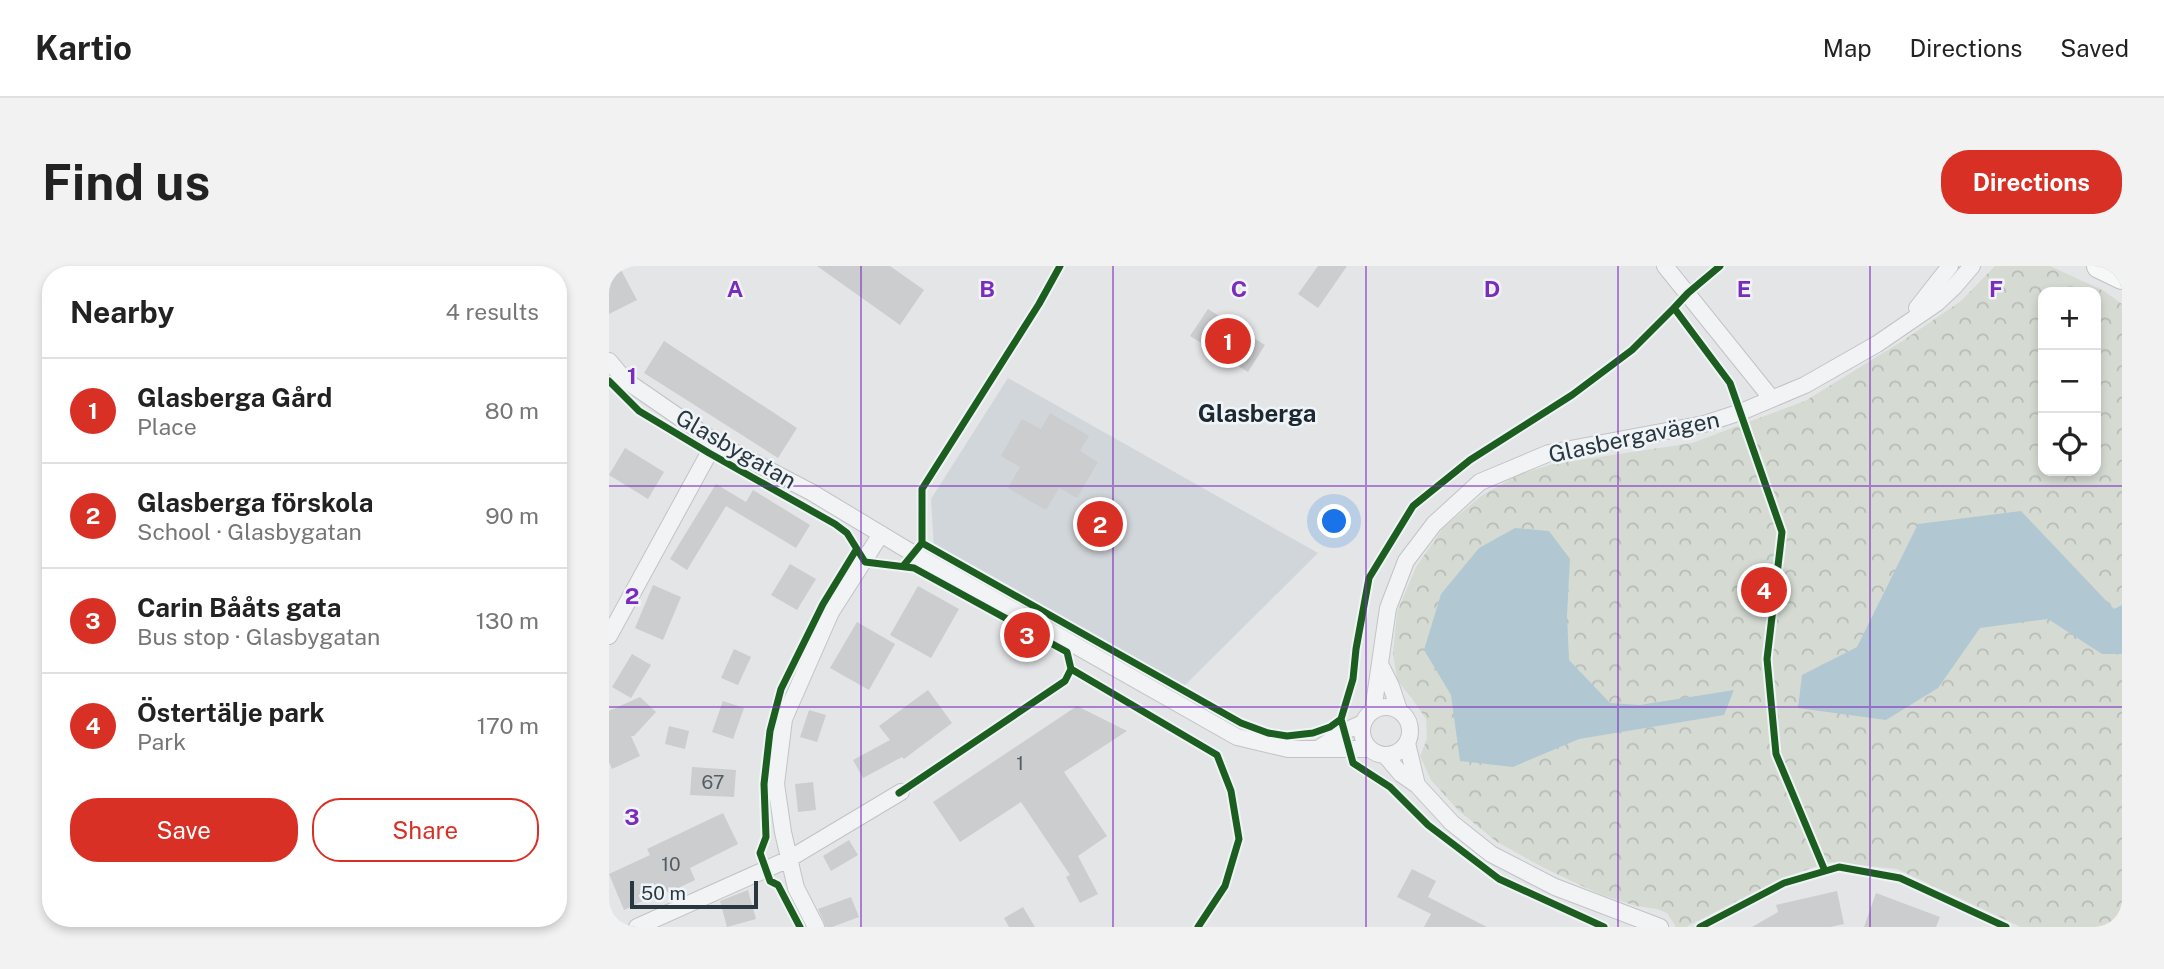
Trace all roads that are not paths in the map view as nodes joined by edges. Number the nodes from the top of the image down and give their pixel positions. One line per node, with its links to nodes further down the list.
1 (1665, 266): 8 (street)
2 (1949, 266): 6 (street, Glasbergavägen)
3 (1972, 266): 6 (street, Glasbergavägen)
4 (2099, 266): 5 (main road)
5 (2122, 277)
6 (1902, 326): 8 (street, Glasbergavägen)
7 (609, 361): 9 (street, Glasbygatan)
8 (1772, 399): 12 (street, Glasbergavägen)
9 (715, 442): 10 (street, Glasbygatan); 11 (street)
10 (881, 534): 16 (street, Glasbygatan); 20 (street)
11 (609, 636)
12 (1380, 664): 13 (street); 14 (street, Glasbergavägen)
13 (1399, 710): 14 (street); 15 (street)
14 (1368, 717): 16 (street); 17 (street)
15 (1407, 743): 17 (street); 18 (street)
16 (1318, 749): 17 (street, Glasbygatan)
17 (1378, 752): 18 (street)
18 (1417, 785): 23 (street)
19 (901, 792): 20 (street)
20 (789, 859): 21 (street); 22 (street)
21 (637, 927)
22 (816, 927)
23 (1660, 927)

